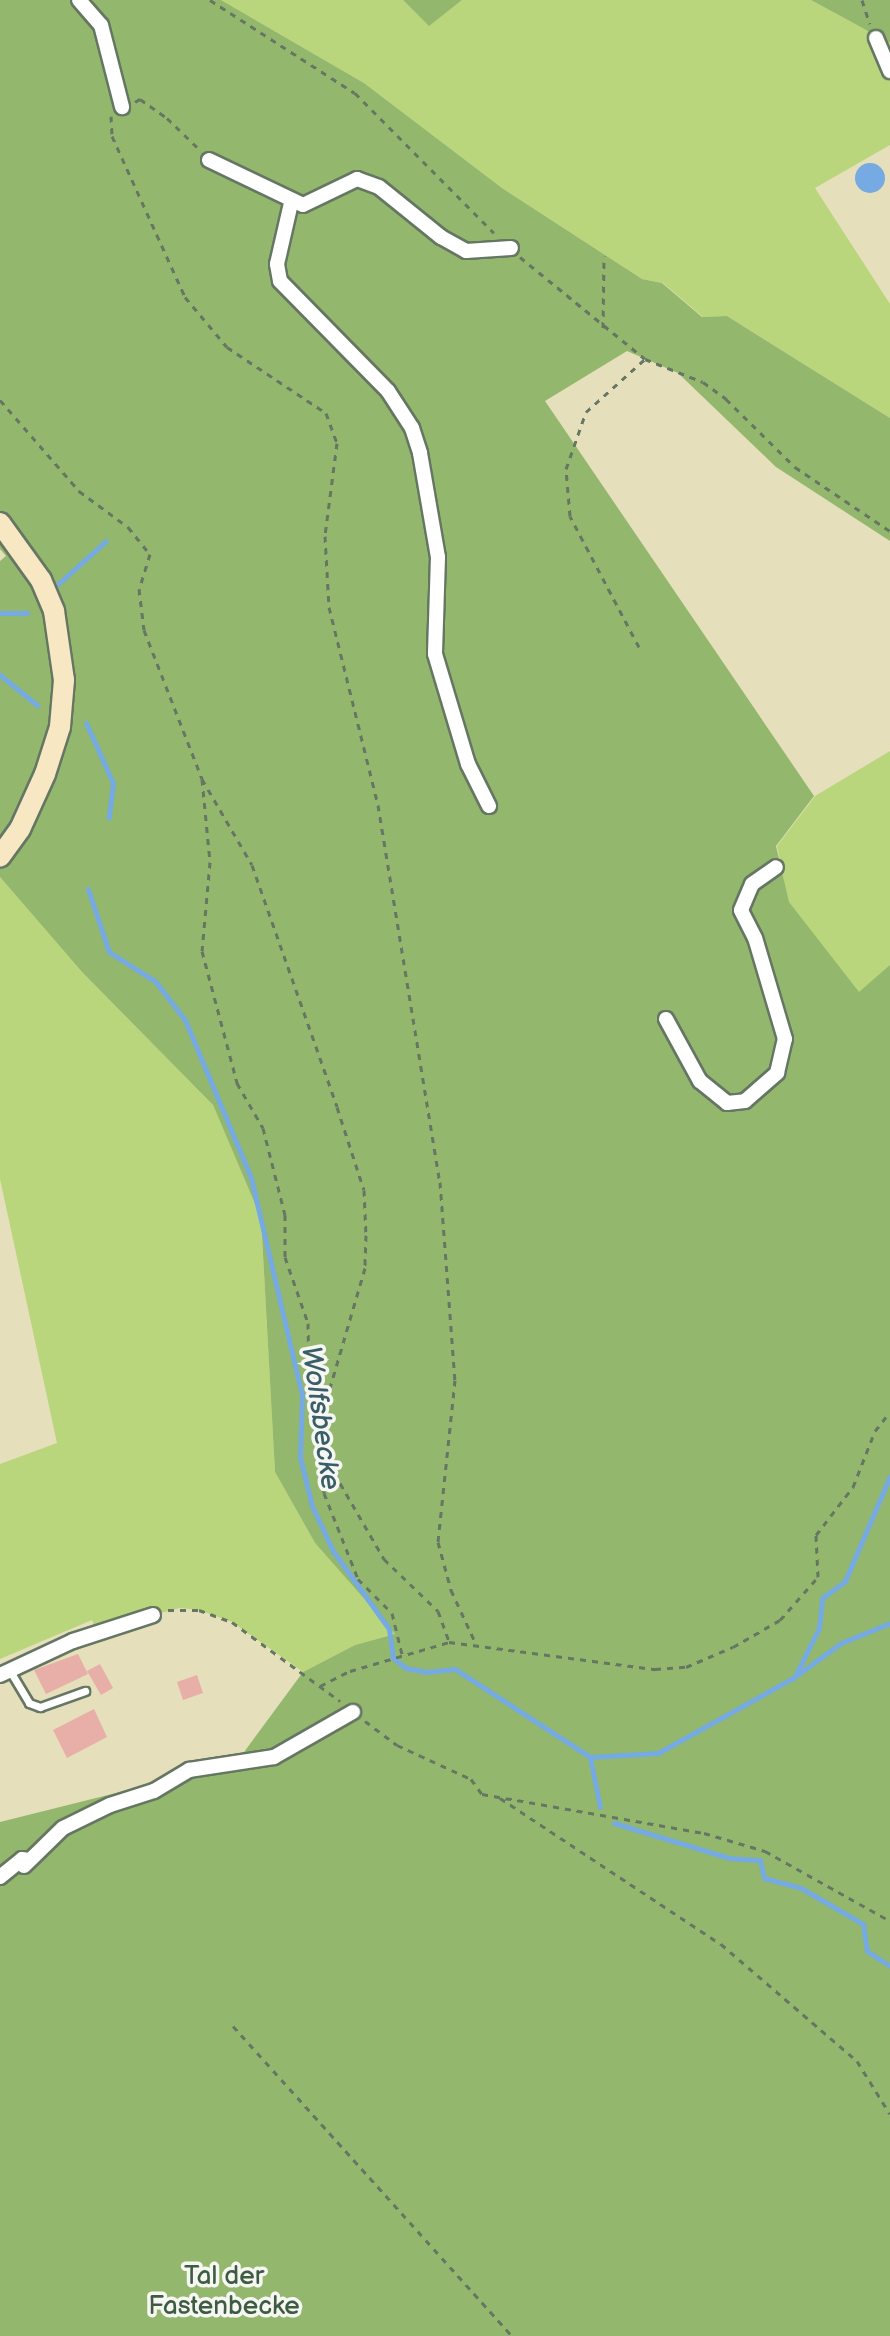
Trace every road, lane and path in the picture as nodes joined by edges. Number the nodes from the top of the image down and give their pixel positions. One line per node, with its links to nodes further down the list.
1 (79, 0): 6 (street)
2 (210, 0): 9 (path)
3 (862, 0): 4 (path)
4 (876, 38): 5 (street)
5 (890, 71)
6 (122, 107): 7 (path); 27 (path)
7 (209, 160): 8 (street)
8 (291, 203): 9 (street); 18 (street)
9 (511, 248): 11 (path)
10 (604, 256): 11 (path)
11 (603, 328): 12 (path)
12 (645, 359): 15 (path); 16 (path)
13 (0, 400): 17 (path)
14 (0, 523): 19 (main road)
15 (890, 531)
16 (639, 647)
17 (202, 779): 23 (path); 23 (path)
18 (489, 806)
19 (0, 857)
20 (776, 867): 21 (street)
21 (666, 1019)
22 (890, 1412): 27 (path)
23 (321, 1418): 24 (path)
24 (321, 1451): 26 (path); 28 (path)
25 (153, 1615): 29 (street); 30 (path)
26 (449, 1642): 27 (path); 28 (path)
27 (475, 1642)
28 (400, 1655): 30 (path)
29 (5, 1673): 31 (lane)
30 (320, 1686): 32 (path)
31 (85, 1691)
32 (353, 1712): 33 (path); 34 (street)
33 (496, 1796): 35 (path); 37 (path)
34 (0, 1877)
35 (890, 1921)
36 (233, 2026): 38 (path)
37 (890, 2114)
38 (512, 2336)

